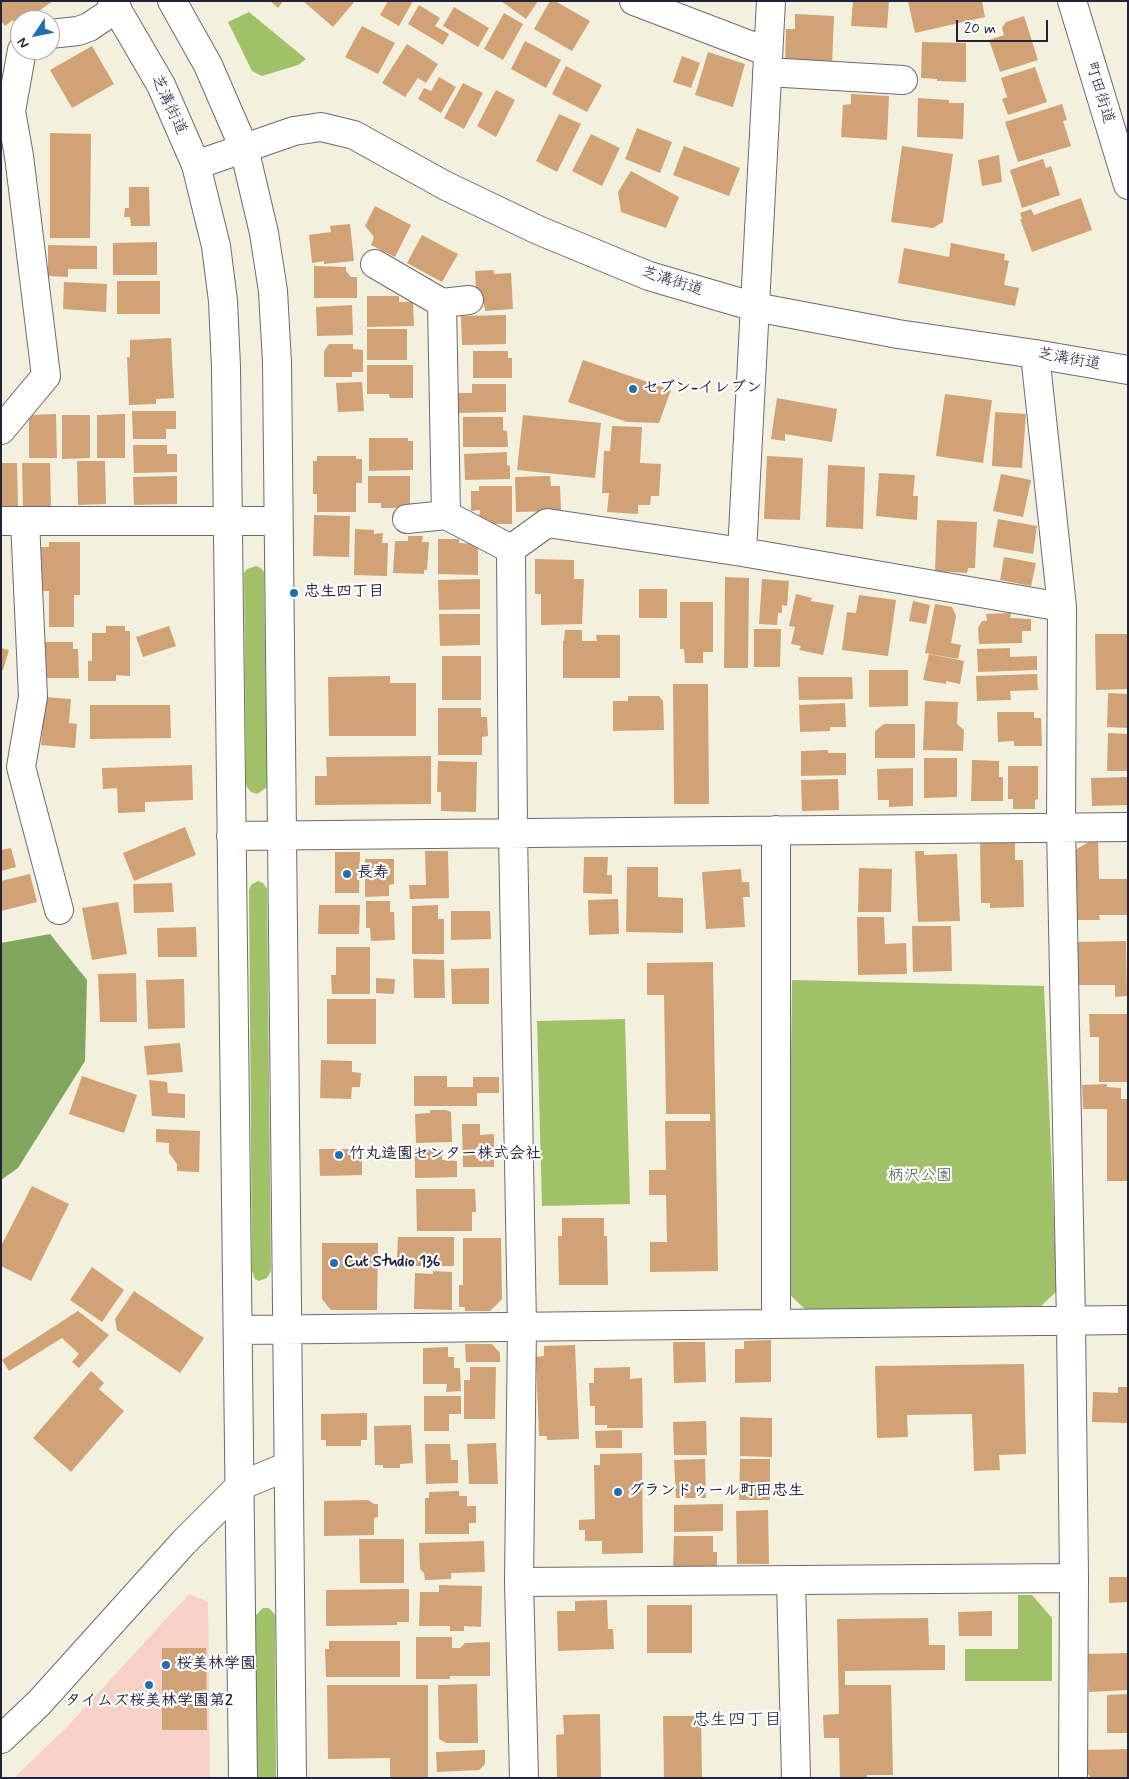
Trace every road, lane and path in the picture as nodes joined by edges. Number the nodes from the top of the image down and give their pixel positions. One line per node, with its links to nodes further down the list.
1 (172, 1): 10 (street)
2 (634, 1): 8 (street)
3 (771, 1): 8 (street)
4 (1072, 1): 12 (street, 町田街道)
5 (115, 5): 6 (street); 11 (street, 芝溝街道)
6 (60, 33)
7 (20, 60): 19 (street)
8 (768, 62): 9 (street); 16 (street)
9 (902, 80)
10 (244, 148): 11 (street, 芝溝街道); 16 (street, 芝溝街道); 24 (street)
11 (196, 165): 22 (street)
12 (1128, 185)
13 (375, 264): 15 (street)
14 (469, 300): 15 (street)
15 (442, 303): 20 (street)
16 (755, 307): 17 (street, 芝溝街道); 26 (street)
17 (1034, 354): 18 (street, 芝溝街道); 27 (street)
18 (1128, 370)
19 (1, 430)
20 (446, 515): 21 (street); 25 (street)
21 (406, 519)
22 (228, 520): 23 (street); 24 (street); 32 (street)
23 (13, 521): 34 (street)
24 (278, 522): 33 (street)
25 (510, 549): 26 (street); 31 (street)
26 (742, 552): 27 (street)
27 (1062, 607): 28 (street)
28 (1061, 827): 29 (street); 30 (street); 36 (street)
29 (1128, 827)
30 (776, 830): 31 (street); 37 (street)
31 (513, 833): 33 (street); 38 (street)
32 (231, 836): 33 (street); 40 (street)
33 (282, 836): 39 (street)
34 (58, 910)
35 (1128, 1320): 36 (street)
36 (1071, 1321): 37 (street); 43 (street)
37 (776, 1324): 38 (street)
38 (522, 1326): 39 (street); 45 (street)
39 (287, 1329): 40 (street); 41 (street)
40 (238, 1330): 42 (street)
41 (288, 1466): 42 (street); 48 (street)
42 (240, 1486): 46 (street); 47 (street)
43 (1074, 1578): 44 (street); 51 (street)
44 (791, 1580): 45 (street); 50 (street)
45 (519, 1582): 49 (street)
46 (1, 1739)
47 (244, 1778)
48 (292, 1778)
49 (524, 1778)
50 (796, 1778)
51 (1073, 1778)

